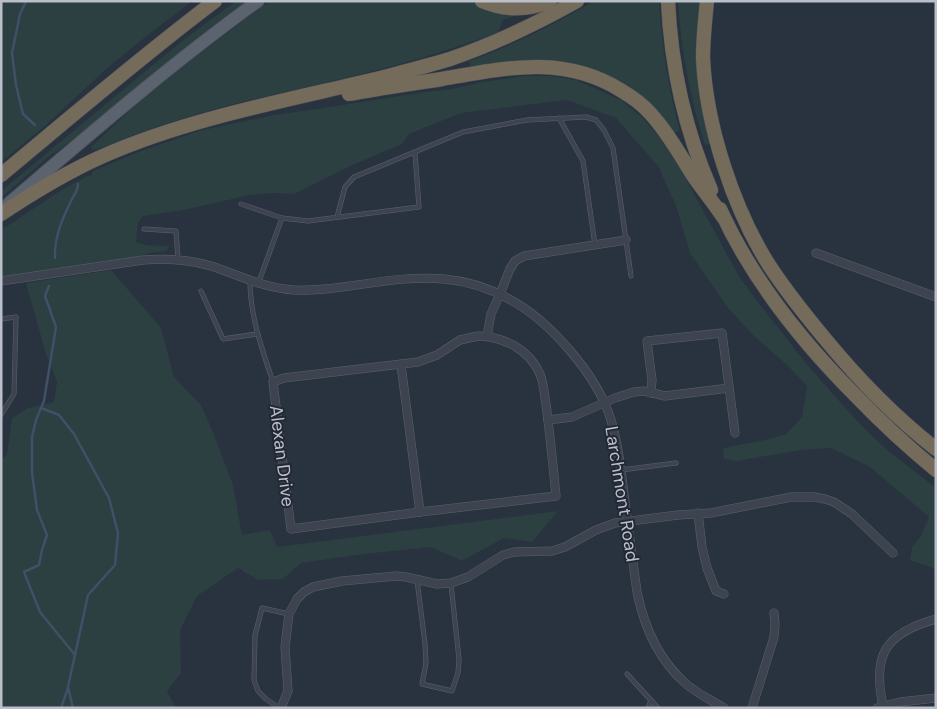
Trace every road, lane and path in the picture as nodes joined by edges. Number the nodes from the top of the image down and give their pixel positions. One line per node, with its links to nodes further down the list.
1 (215, 1): 11 (highway)
2 (258, 1): 13 (main road)
3 (482, 1): 4 (highway)
4 (550, 1)
5 (577, 1): 8 (highway)
6 (668, 1): 16 (highway)
7 (707, 1): 41 (highway)
8 (230, 114): 14 (highway); 16 (highway)
9 (559, 118): 10 (lane); 19 (lane); 20 (lane)
10 (415, 153): 15 (lane); 15 (lane)
11 (1, 175)
12 (242, 204): 17 (lane)
13 (1, 210)
14 (1, 214)
15 (337, 217): 17 (lane)
16 (723, 217): 44 (highway)
17 (282, 218): 26 (lane)
18 (144, 229): 22 (lane)
19 (626, 240): 20 (street); 23 (lane)
20 (595, 245): 28 (street)
21 (816, 253): 29 (street)
22 (178, 259): 24 (street, Larchmont Road); 25 (street, Larchmont Road)
23 (631, 276)
24 (250, 281): 26 (street, Larchmont Road); 31 (lane)
25 (1, 282)
26 (258, 284): 28 (street, Larchmont Road)
27 (201, 291): 31 (lane)
28 (500, 294): 32 (street); 37 (street, Larchmont Road)
29 (936, 297)
30 (1, 319): 38 (lane)
31 (258, 334): 34 (lane)
32 (487, 336): 33 (street, Alexan Drive); 39 (street, Alexan Drive)
33 (401, 365): 34 (street, Alexan Drive); 45 (street)
34 (272, 382): 45 (street, Alexan Drive)
35 (729, 388): 36 (street); 36 (street); 40 (street)
36 (651, 393): 37 (street)
37 (604, 402): 39 (street); 43 (street, Larchmont Road)
38 (1, 415)
39 (548, 420): 45 (street, Alexan Drive)
40 (735, 434)
41 (936, 449)
42 (676, 463): 43 (lane)
43 (621, 470): 47 (street, Larchmont Road)
44 (936, 470)
45 (420, 512)
46 (698, 513): 47 (street); 48 (street); 51 (street)
47 (627, 521): 50 (street); 62 (street, Larchmont Road)
48 (892, 553)
49 (418, 580): 50 (street); 50 (lane); 53 (street)
50 (451, 583)
51 (724, 594)
52 (774, 613): 63 (street)
53 (289, 614): 59 (street); 59 (lane)
54 (936, 619): 58 (street)
55 (627, 674): 57 (lane)
56 (936, 698): 58 (street)
57 (651, 700): 60 (lane); 61 (lane)
58 (880, 707)
59 (280, 708)
60 (648, 708)
61 (658, 708)
62 (724, 708)
63 (752, 708)

